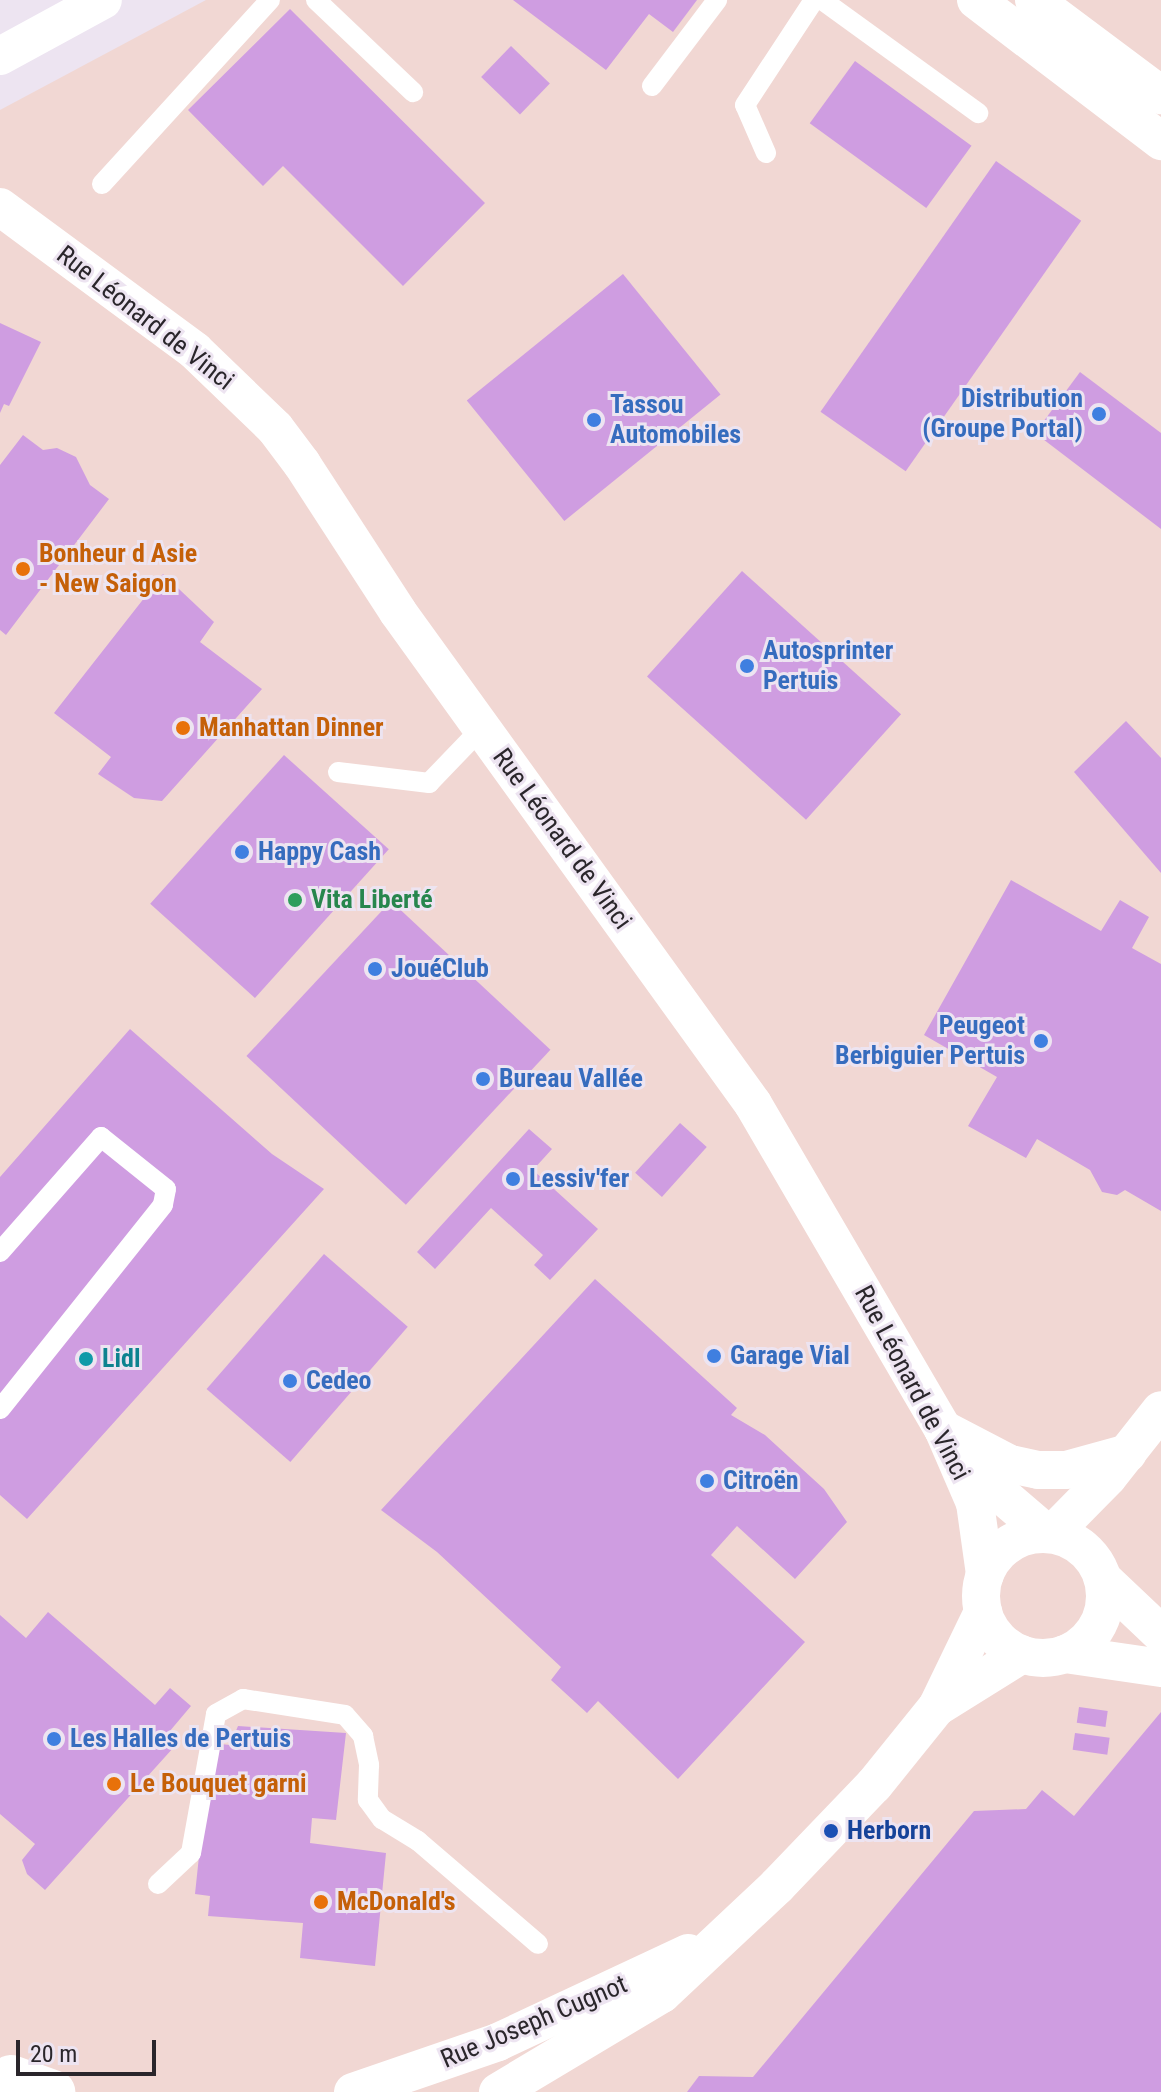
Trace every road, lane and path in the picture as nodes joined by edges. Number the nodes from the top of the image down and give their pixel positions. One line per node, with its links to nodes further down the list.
1 (103, 0): 9 (street)
2 (270, 0): 16 (lane)
3 (316, 0): 11 (lane)
4 (717, 0): 10 (lane)
5 (814, 0): 15 (lane)
6 (822, 0): 13 (lane)
7 (976, 0): 14 (street)
8 (1034, 0): 12 (street)
9 (0, 56)
10 (652, 86)
11 (413, 92)
12 (1161, 95)
13 (978, 113)
14 (1161, 141)
15 (766, 153)
16 (102, 184)
17 (0, 207): 18 (street, Rue Léonard de Vinci)
18 (482, 728): 19 (lane); 23 (street, Rue Léonard de Vinci)
19 (338, 772)
20 (0, 1252): 21 (lane)
21 (0, 1409)
22 (1161, 1410): 24 (street)
23 (943, 1429): 24 (street); 25 (street); 27 (street, Rue Léonard de Vinci)
24 (1118, 1465): 25 (street); 26 (street)
25 (1049, 1533): 26 (street); 27 (street)
26 (1096, 1566): 29 (street); 31 (street)
27 (985, 1574): 28 (street)
28 (983, 1612): 30 (street); 33 (street, Rue Joseph Cugnot)
29 (1161, 1634)
30 (1022, 1654): 31 (street); 33 (street, Rue Joseph Cugnot)
31 (1065, 1654): 32 (street)
32 (1161, 1668)
33 (937, 1707): 35 (street, Rue Joseph Cugnot)
34 (158, 1884): 36 (lane)
35 (712, 1941): 39 (street, Rue Joseph Cugnot); 40 (street, Rue Joseph Cugnot)
36 (538, 1944)
37 (10, 2079): 38 (main road)
38 (53, 2092)
39 (353, 2092)
40 (498, 2092)

